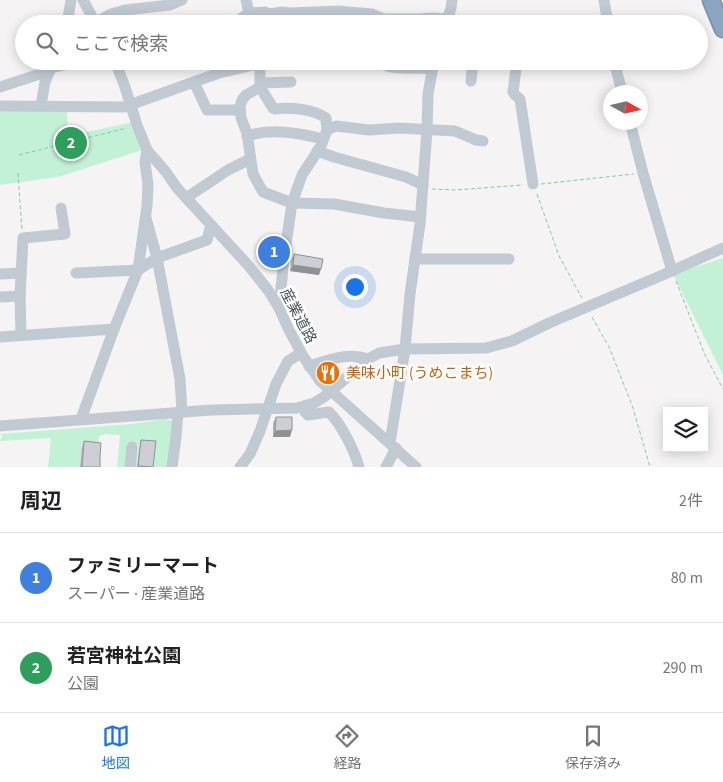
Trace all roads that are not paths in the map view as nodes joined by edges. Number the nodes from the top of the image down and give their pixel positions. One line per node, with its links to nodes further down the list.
1 (71, 0): 10 (street)
2 (83, 0): 11 (street)
3 (182, 0): 12 (street)
4 (246, 0): 8 (street)
5 (452, 0): 15 (street)
6 (604, 0): 16 (street)
7 (712, 0): 17 (highway)
8 (249, 13): 9 (street); 13 (street)
9 (270, 14): 14 (street)
10 (68, 15)
11 (91, 15)
12 (109, 15)
13 (246, 15)
14 (374, 15)
15 (449, 15)
16 (606, 15)
17 (723, 28)
18 (48, 70): 32 (street)
19 (50, 70): 35 (street)
20 (118, 70): 33 (street, 産業道路)
21 (232, 70): 28 (street)
22 (263, 70): 30 (street)
23 (432, 70): 37 (street)
24 (472, 70): 27 (street)
25 (516, 70): 45 (street)
26 (616, 70): 31 (street)
27 (471, 81)
28 (194, 82): 33 (street); 36 (street)
29 (291, 82): 30 (street)
30 (260, 85): 36 (street); 39 (street)
31 (620, 85)
32 (0, 87)
33 (130, 105): 35 (street); 42 (street, 産業道路)
34 (0, 106): 35 (street)
35 (41, 106)
36 (240, 110): 40 (street)
37 (427, 130): 39 (street); 41 (street); 46 (street)
38 (632, 130): 58 (street)
39 (325, 135): 40 (street); 43 (street)
40 (247, 136): 44 (street)
41 (483, 141)
42 (147, 150): 47 (street, 産業道路); 51 (street)
43 (318, 151): 46 (street); 48 (street)
44 (250, 158): 47 (street); 48 (street)
45 (533, 184)
46 (423, 187): 50 (street)
47 (186, 198): 52 (street, 産業道路)
48 (292, 203): 50 (street); 64 (street)
49 (61, 208): 59 (street)
50 (420, 217): 55 (street)
51 (146, 218): 54 (street); 57 (street)
52 (211, 225): 54 (street); 64 (street, 産業道路)
53 (723, 248): 58 (street)
54 (157, 258): 57 (street); 75 (street)
55 (415, 259): 56 (street); 68 (street)
56 (509, 259)
57 (138, 270): 61 (street); 65 (street)
58 (672, 271): 68 (street)
59 (21, 273): 60 (street); 62 (street)
60 (0, 274)
61 (76, 274)
62 (20, 296): 63 (street); 66 (street)
63 (0, 297)
64 (279, 308): 69 (street, 産業道路)
65 (114, 330): 66 (street); 76 (street)
66 (21, 335): 67 (street)
67 (0, 337)
68 (405, 349): 70 (street); 79 (street)
69 (301, 353): 71 (street, 産業道路); 74 (street)
70 (368, 359): 71 (street); 72 (street)
71 (309, 366): 72 (street, 産業道路)
72 (331, 392): 73 (street); 79 (street, 産業道路)
73 (305, 406): 74 (street); 85 (street)
74 (268, 408): 75 (street); 84 (street)
75 (180, 412): 76 (street); 78 (street)
76 (81, 419): 77 (street)
77 (0, 426)
78 (176, 437): 82 (street); 83 (street)
79 (393, 446): 86 (street); 87 (street, 産業道路)
80 (132, 447): 81 (street)
81 (130, 467)
82 (172, 467)
83 (181, 467)
84 (240, 467)
85 (359, 467)
86 (386, 467)
87 (416, 467)

